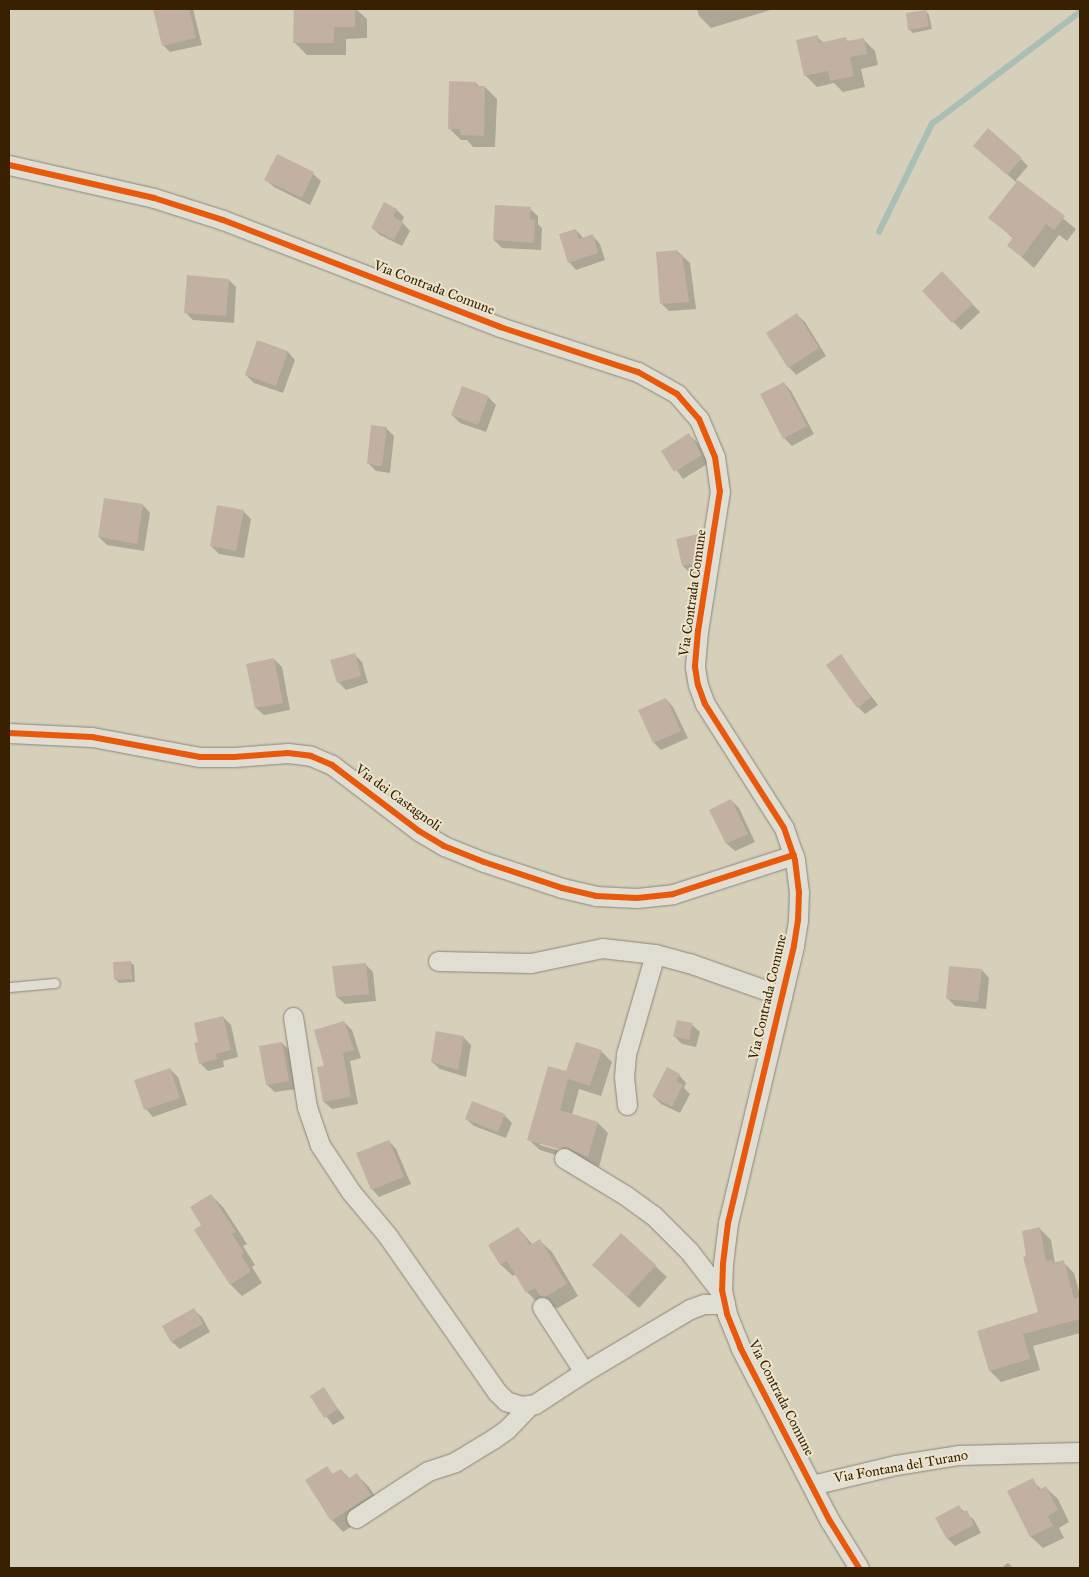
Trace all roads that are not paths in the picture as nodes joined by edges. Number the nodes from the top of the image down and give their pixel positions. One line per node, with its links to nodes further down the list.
1 (9, 165): 3 (street, Via Contrada Comune)
2 (9, 732): 3 (street, Via dei Castagnoli)
3 (794, 855): 8 (street, Via Contrada Comune)
4 (655, 954): 5 (street); 8 (street); 10 (street)
5 (438, 961)
6 (55, 984): 7 (lane)
7 (9, 987)
8 (782, 996): 12 (street, Via Contrada Comune)
9 (293, 1016): 15 (street)
10 (627, 1105)
11 (564, 1158): 12 (street)
12 (724, 1299): 14 (street); 17 (street, Via Contrada Comune)
13 (542, 1307): 14 (street)
14 (584, 1372): 15 (street)
15 (529, 1406): 18 (street)
16 (1080, 1452): 17 (street, Via Fontana del Turano)
17 (812, 1484): 19 (street, Via Contrada Comune)
18 (356, 1518)
19 (859, 1568)

